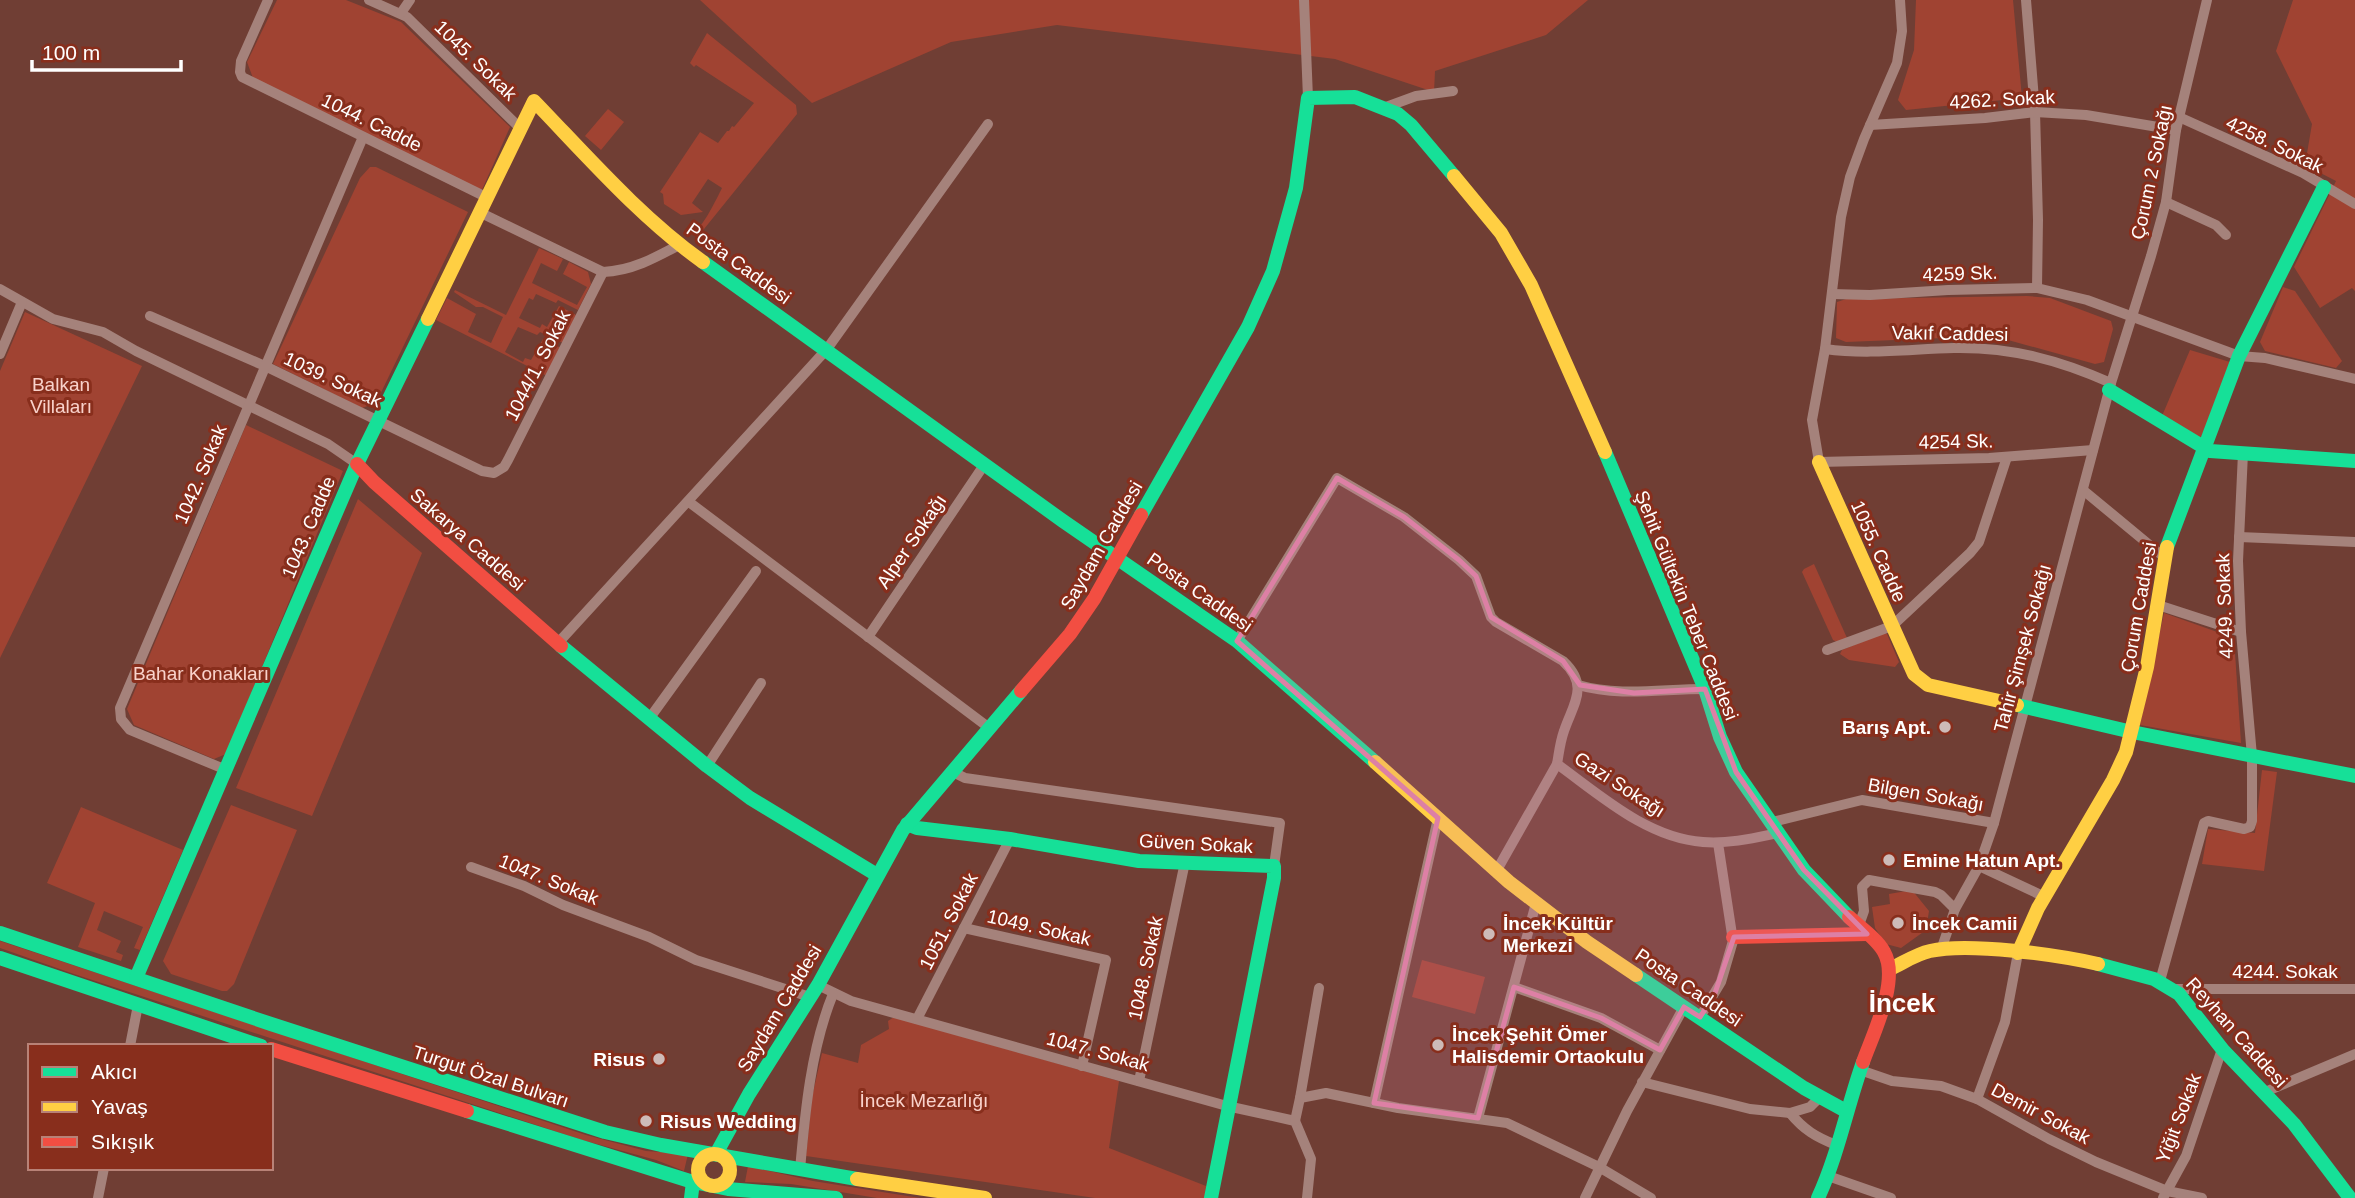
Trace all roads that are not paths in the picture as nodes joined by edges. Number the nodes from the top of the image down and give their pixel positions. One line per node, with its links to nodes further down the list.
1 (268, 0): 19 (street, 1044. Cadde)
2 (369, 0): 8 (street, 1045. Sokak)
3 (410, 0): 8 (street)
4 (1304, 0): 10 (street, Saydam Caddesi)
5 (1900, 0): 16 (street, 1055. Cadde)
6 (2026, 0): 13 (street)
7 (2207, 0): 14 (street, Çorum 2 Sokağı)
8 (401, 13): 17 (street, 1045. Sokak)
9 (1453, 91): 12 (street)
10 (1308, 98): 12 (street, Şehit Gültekin Teber Caddesi); 56 (street, Saydam Caddesi)
11 (534, 101): 17 (street, 1043. Cadde); 26 (street, Posta Caddesi)
12 (1386, 107): 68 (street, Şehit Gültekin Teber Caddesi)
13 (2035, 112): 16 (street, 4262. Sokak); 18 (street, 4262. Sokak); 28 (street)
14 (2179, 117): 18 (street, Çorum 2 Sokağı); 20 (street, 4258. Sokak)
15 (988, 124): 34 (street)
16 (1870, 125): 30 (street, 1055. Cadde)
17 (520, 128): 21 (street, 1043. Cadde)
18 (2176, 130): 22 (street, Çorum 2 Sokağı)
19 (363, 137): 21 (street, 1044. Cadde); 38 (street, 1042. Sokak)
20 (2324, 187): 23 (street, 4258. Sokak); 37 (street, Çorum Caddesi)
21 (486, 197): 24 (street, 1043. Cadde)
22 (2166, 202): 25 (street); 33 (street, Çorum 2 Sokağı)
23 (2355, 204)
24 (479, 212): 27 (street); 42 (street, 1043. Cadde)
25 (2226, 235)
26 (680, 245): 27 (street); 34 (street, Posta Caddesi)
27 (603, 272): 51 (street, 1044/1. Sokak)
28 (2037, 288): 30 (street, 4259 Sk.); 33 (street, 4259 Sk.)
29 (0, 289): 31 (street, Sakarya Caddesi)
30 (1832, 294): 35 (street, 1055. Cadde)
31 (22, 302): 36 (street); 41 (street, Sakarya Caddesi)
32 (150, 316): 38 (street, 1039. Sokak)
33 (2132, 317): 37 (street, 4259 Sk.); 40 (street, Çorum 2 Sokağı)
34 (827, 349): 50 (street, Posta Caddesi); 53 (street)
35 (1825, 349): 40 (street, Vakıf Caddesi); 48 (street, 1055. Cadde)
36 (0, 354)
37 (2239, 356): 39 (street, 4259 Sk.); 43 (street, Çorum Caddesi)
38 (265, 366): 41 (street, 1042. Sokak); 42 (street, 1039. Sokak)
39 (2355, 379)
40 (2110, 386): 43 (street, Vakıf Caddesi); 44 (street, Tahir Şimşek Sokağı)
41 (249, 404): 49 (street, Sakarya Caddesi); 76 (street, 1042. Sokak)
42 (378, 420): 49 (street, 1043. Cadde); 51 (street, 1039. Sokak)
43 (2206, 449): 45 (street, Vakıf Caddesi); 57 (street, Çorum Caddesi)
44 (2094, 450): 46 (street, 4254 Sk.); 52 (street, Tahir Şimşek Sokağı)
45 (2242, 453): 47 (street, Vakıf Caddesi); 54 (street, 4249. Sokak)
46 (2007, 457): 48 (street, 4254 Sk.); 60 (street)
47 (2355, 461)
48 (1819, 462): 60 (street, 1055. Cadde)
49 (357, 464): 64 (street, Sakarya Caddesi); 76 (street, 1043. Cadde)
50 (984, 464): 56 (street, Posta Caddesi); 62 (street, Alper Sokağı)
51 (499, 471)
52 (2083, 491): 57 (street); 69 (street, Tahir Şimşek Sokağı)
53 (689, 502): 62 (street); 64 (street)
54 (2239, 537): 55 (street); 61 (street, 4249. Sokak)
55 (2355, 542)
56 (1118, 557): 63 (street, Posta Caddesi); 71 (street, Saydam Caddesi)
57 (2164, 557): 59 (street, Çorum Caddesi)
58 (756, 571): 70 (street)
59 (2158, 605): 61 (street); 72 (street, Çorum Caddesi)
60 (1892, 626): 65 (street); 69 (street, 1055. Cadde)
61 (2241, 632): 73 (street, 4249. Sokak)
62 (868, 637): 71 (street)
63 (1237, 641): 67 (street); 79 (street, Posta Caddesi)
64 (558, 643): 70 (street, Sakarya Caddesi)
65 (1827, 650)
66 (761, 683): 75 (street)
67 (1578, 685): 68 (street); 74 (street, Gazi Sokağı)
68 (1705, 689): 82 (street, Şehit Gültekin Teber Caddesi)
69 (2023, 707): 72 (street, 1055. Cadde); 80 (street, Tahir Şimşek Sokağı)
70 (649, 719): 75 (street, Sakarya Caddesi)
71 (988, 727): 77 (street, Saydam Caddesi)
72 (2132, 733): 73 (street, 1055. Cadde); 91 (street, Çorum Caddesi)
73 (2252, 756): 78 (street, 1055. Cadde); 103 (street, 4249. Sokak)
74 (1557, 764): 84 (street, Gazi Sokağı); 89 (street)
75 (707, 766): 90 (street, Sakarya Caddesi)
76 (224, 769): 102 (street, 1043. Cadde)
77 (951, 771): 81 (street, Saydam Caddesi); 86 (street)
78 (2355, 776)
79 (1438, 818): 89 (street, Posta Caddesi); 127 (street)
80 (1994, 823): 82 (street, Bilgen Sokağı); 87 (street, Tahir Şimşek Sokağı)
81 (907, 824): 83 (street, Güven Sokak); 90 (street, Saydam Caddesi)
82 (1775, 827): 84 (street, Gazi Sokağı); 95 (street, Şehit Gültekin Teber Caddesi)
83 (1010, 839): 85 (street, Güven Sokak); 94 (street, 1051. Sokak)
84 (1718, 843): 97 (street)
85 (1185, 862): 86 (street, Güven Sokak); 121 (street, 1048. Sokak)
86 (1274, 866): 128 (street, Güven Sokak)
87 (1979, 866): 91 (street); 93 (street, Tahir Şimşek Sokağı)
88 (471, 867): 107 (street, 1047. Sokak)
89 (1497, 870): 92 (street, Posta Caddesi)
90 (877, 875): 107 (street, Saydam Caddesi)
91 (2045, 897): 99 (street, Çorum Caddesi)
92 (1536, 903): 104 (street); 110 (street, Posta Caddesi)
93 (1955, 909): 95 (street); 98 (street, Tahir Şimşek Sokağı)
94 (964, 928): 112 (street, 1051. Sokak); 119 (street, 1049. Sokak)
95 (1863, 930): 97 (street); 101 (street, Şehit Gültekin Teber Caddesi)
96 (0, 933): 102 (street, Turgut Özal Bulvarı)
97 (1733, 937): 111 (street)
98 (1941, 950): 99 (street, Reyhan Caddesi); 101 (street, Reyhan Caddesi)
99 (2018, 953): 103 (street, Reyhan Caddesi); 126 (street)
100 (0, 958): 109 (street)
101 (1890, 969): 120 (street)
102 (136, 978): 134 (street, Turgut Özal Bulvarı)
103 (2167, 985): 106 (street, 4244. Sokak); 115 (street, Reyhan Caddesi)
104 (1514, 987): 117 (street); 131 (street)
105 (1319, 988): 125 (street)
106 (2355, 989)
107 (814, 991): 108 (street, 1047. Sokak); 134 (street, Saydam Caddesi)
108 (833, 994): 112 (street, 1047. Sokak); 137 (street, Saydam Caddesi)
109 (138, 1005): 113 (street); 114 (street)
110 (1684, 1007): 111 (street, Posta Caddesi); 117 (street)
111 (1700, 1017): 124 (street, Posta Caddesi)
112 (917, 1019): 119 (street, 1047. Sokak)
113 (130, 1044)
114 (255, 1044)
115 (2222, 1049): 123 (street, Reyhan Caddesi); 141 (street, Yiğit Sokak)
116 (273, 1050): 139 (street)
117 (1660, 1050): 122 (street)
118 (2355, 1054): 123 (street)
119 (1082, 1066): 121 (street, 1047. Sokak)
120 (1860, 1070): 126 (street, Demir Sokak); 129 (street)
121 (1139, 1080): 128 (street, 1047. Sokak)
122 (1642, 1082): 130 (street); 135 (street)
123 (2265, 1093): 153 (street, Reyhan Caddesi)
124 (1820, 1097): 129 (street, Posta Caddesi); 130 (street)
125 (1300, 1098): 127 (street); 132 (street)
126 (1977, 1099): 141 (street, Demir Sokak)
127 (1374, 1103): 131 (street)
128 (1227, 1106): 132 (street, 1047. Sokak); 146 (street, Güven Sokak)
129 (1846, 1111): 133 (street)
130 (1790, 1113): 133 (street)
131 (1478, 1118): 135 (street)
132 (1296, 1121): 147 (street)
133 (1836, 1145): 138 (street)
134 (716, 1154): 137 (street, Turgut Özal Bulvarı); 140 (street); 140 (street)
135 (1599, 1167): 148 (street); 149 (street)
136 (104, 1170): 142 (street)
137 (800, 1170): 145 (street, Turgut Özal Bulvarı)
138 (1828, 1176): 150 (street); 151 (street)
139 (693, 1182): 140 (street); 143 (street)
140 (713, 1192): 144 (street)
141 (2165, 1195): 152 (street, Demir Sokak)
142 (98, 1198)
143 (691, 1198)
144 (836, 1198)
145 (985, 1198)
146 (1211, 1198)
147 (1307, 1198)
148 (1585, 1198)
149 (1652, 1198)
150 (1818, 1198)
151 (1891, 1198)
152 (2202, 1198)
153 (2350, 1198)

